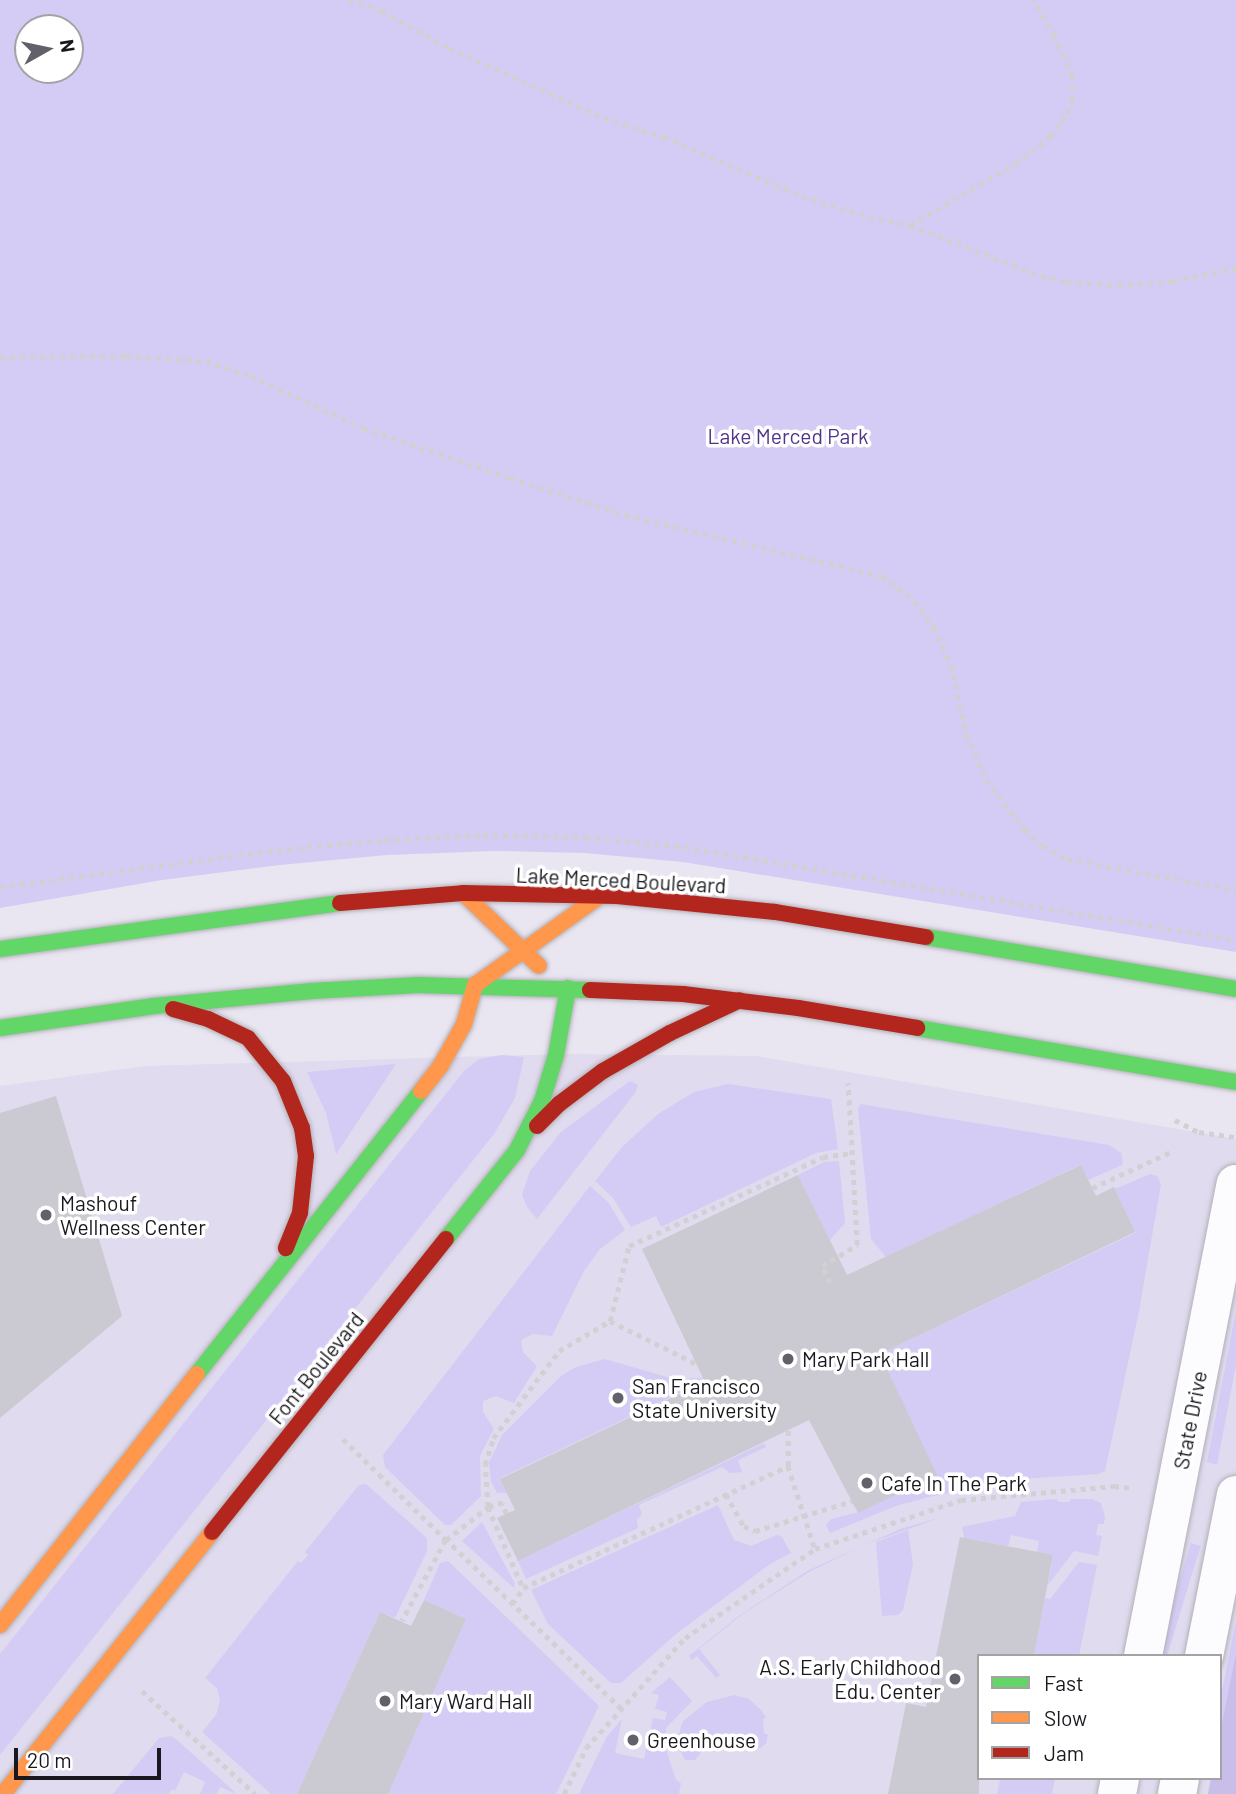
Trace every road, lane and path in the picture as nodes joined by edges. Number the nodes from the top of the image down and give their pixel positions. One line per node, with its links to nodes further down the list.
1 (349, 0): 3 (path)
2 (1032, 0): 3 (path)
3 (910, 225): 4 (path)
4 (1236, 268)
5 (0, 357): 6 (path)
6 (1236, 890)
7 (463, 893): 8 (main road, Lake Merced Boulevard); 9 (main road, Lake Merced Boulevard); 10 (main road)
8 (600, 896): 10 (main road); 13 (main road, Lake Merced Boulevard)
9 (0, 949)
10 (520, 951): 11 (main road); 12 (main road)
11 (475, 985): 12 (main road); 15 (main road); 25 (main road)
12 (568, 988): 14 (main road); 19 (main road, Font Boulevard)
13 (1236, 989)
14 (740, 1000): 17 (main road); 19 (main road)
15 (154, 1006): 16 (main road); 25 (main road)
16 (0, 1028)
17 (1236, 1082)
18 (848, 1083): 21 (path)
19 (517, 1150): 28 (main road, Font Boulevard)
20 (1173, 1151): 23 (path)
21 (851, 1153): 24 (path); 26 (path)
22 (1236, 1184): 31 (street, State Drive)
23 (1092, 1188)
24 (830, 1283)
25 (265, 1291): 43 (main road)
26 (610, 1321): 27 (path); 35 (path)
27 (697, 1364)
28 (312, 1407): 38 (path); 46 (main road, Font Boulevard)
29 (789, 1430): 30 (path)
30 (788, 1466): 32 (path); 37 (path)
31 (1175, 1492): 39 (path); 44 (street, State Drive)
32 (726, 1494): 37 (path); 40 (path)
33 (1236, 1495): 45 (street)
34 (852, 1501): 37 (path)
35 (488, 1507): 36 (path); 38 (path); 40 (path)
36 (506, 1514)
37 (803, 1515): 39 (path)
38 (446, 1540): 41 (path); 42 (path)
39 (815, 1549): 47 (path)
40 (523, 1588): 41 (path)
41 (512, 1604): 47 (path)
42 (401, 1621)
43 (0, 1625)
44 (1143, 1654)
45 (1204, 1654)
46 (109, 1661): 48 (main road, Font Boulevard); 49 (path)
47 (621, 1709): 50 (path)
48 (3, 1794)
49 (255, 1794)
50 (564, 1794)

